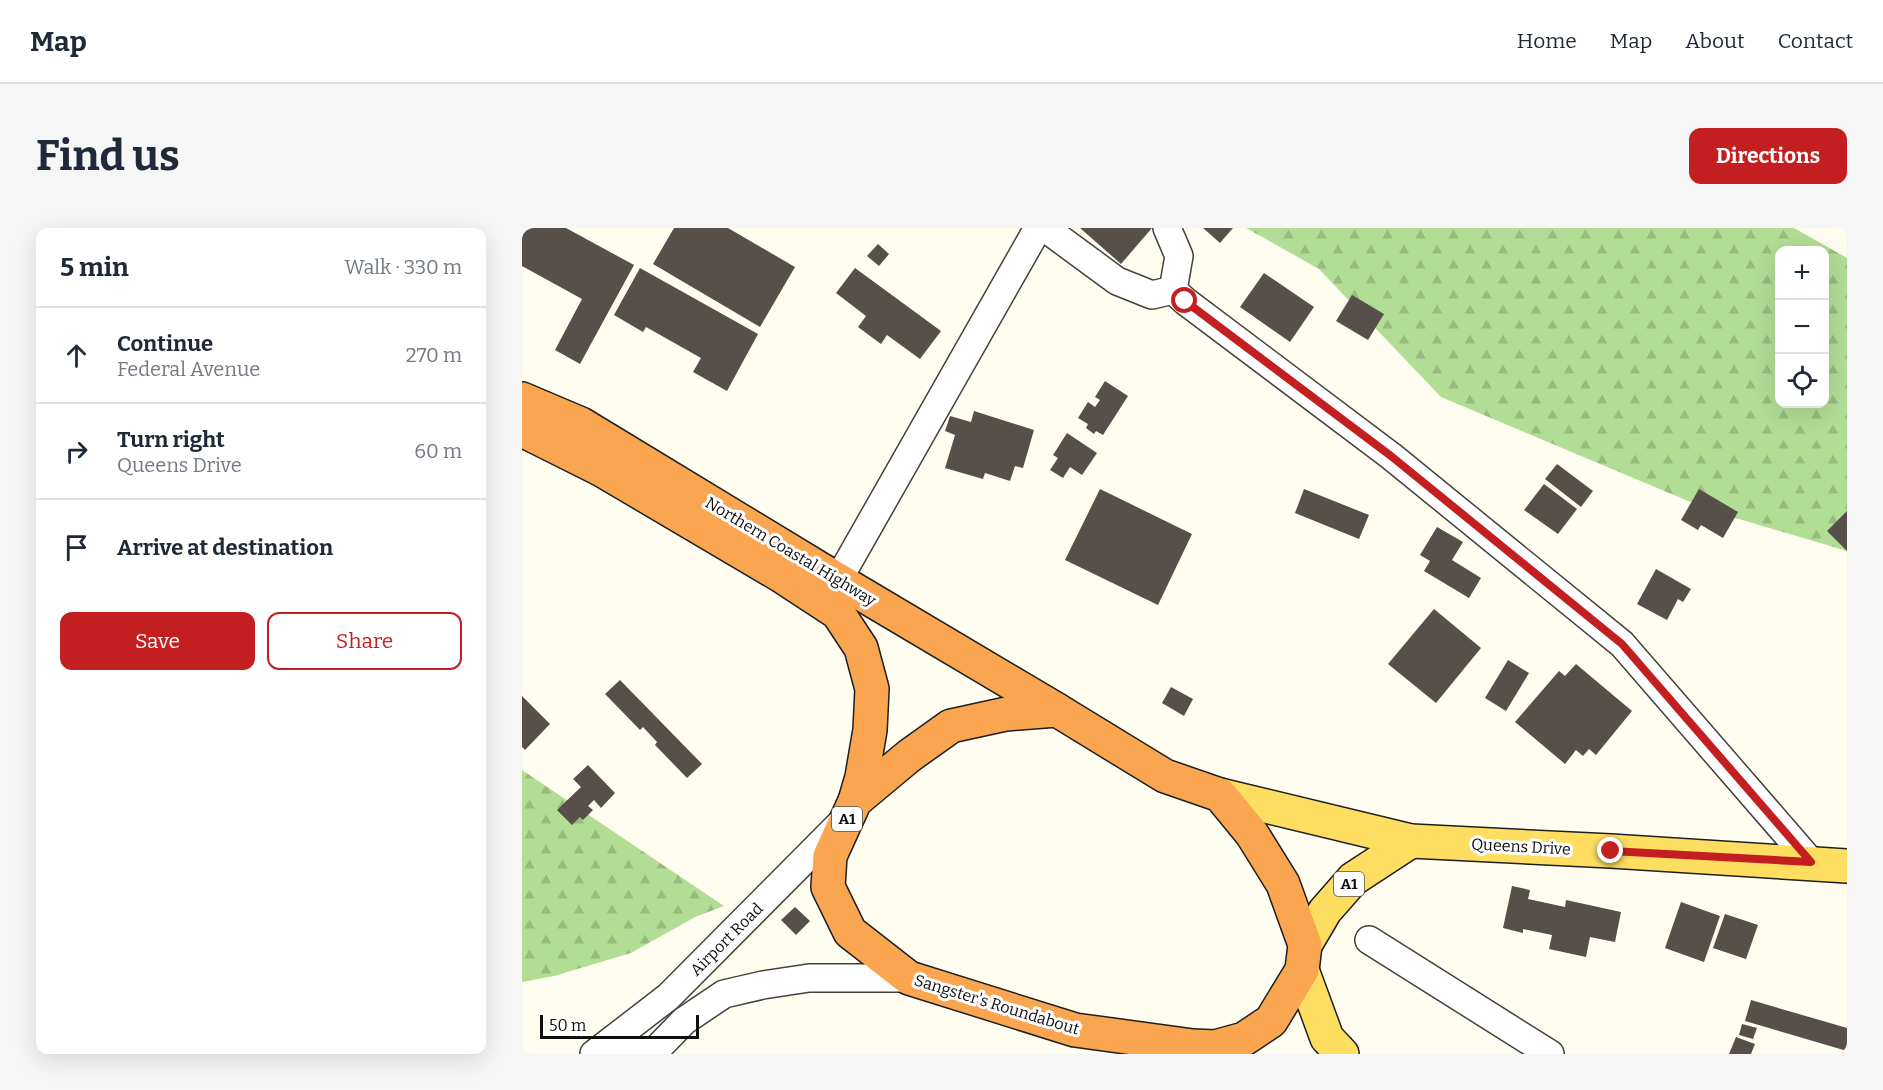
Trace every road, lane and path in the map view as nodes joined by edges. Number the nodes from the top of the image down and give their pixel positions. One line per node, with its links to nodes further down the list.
1 (1038, 228): 7 (street)
2 (1045, 228): 4 (street)
3 (1167, 228): 4 (street)
4 (1173, 290): 12 (street)
5 (522, 399): 7 (highway, Northern Coastal Highway)
6 (522, 430): 10 (highway, Northern Coastal Highway / A1)
7 (838, 580): 8 (highway, Northern Coastal Highway)
8 (1057, 711): 9 (highway); 10 (highway, Sangster's Roundabout / A1)
9 (1220, 795): 11 (main road, Queens Drive); 15 (highway)
10 (852, 808): 16 (highway, Sangster's Roundabout / A1); 19 (street, Airport Road)
11 (1411, 841): 12 (main road, Queens Drive); 15 (main road, A1)
12 (1811, 862): 13 (main road, Queens Drive)
13 (1847, 866)
14 (1369, 940): 22 (street)
15 (1304, 957): 17 (highway, Sangster's Roundabout / A1); 21 (main road)
16 (909, 978): 17 (highway, Sangster's Roundabout / A1); 18 (street)
17 (1075, 1030): 20 (main road)
18 (645, 1053)
19 (594, 1054)
20 (1146, 1054)
21 (1342, 1054)
22 (1550, 1054)

